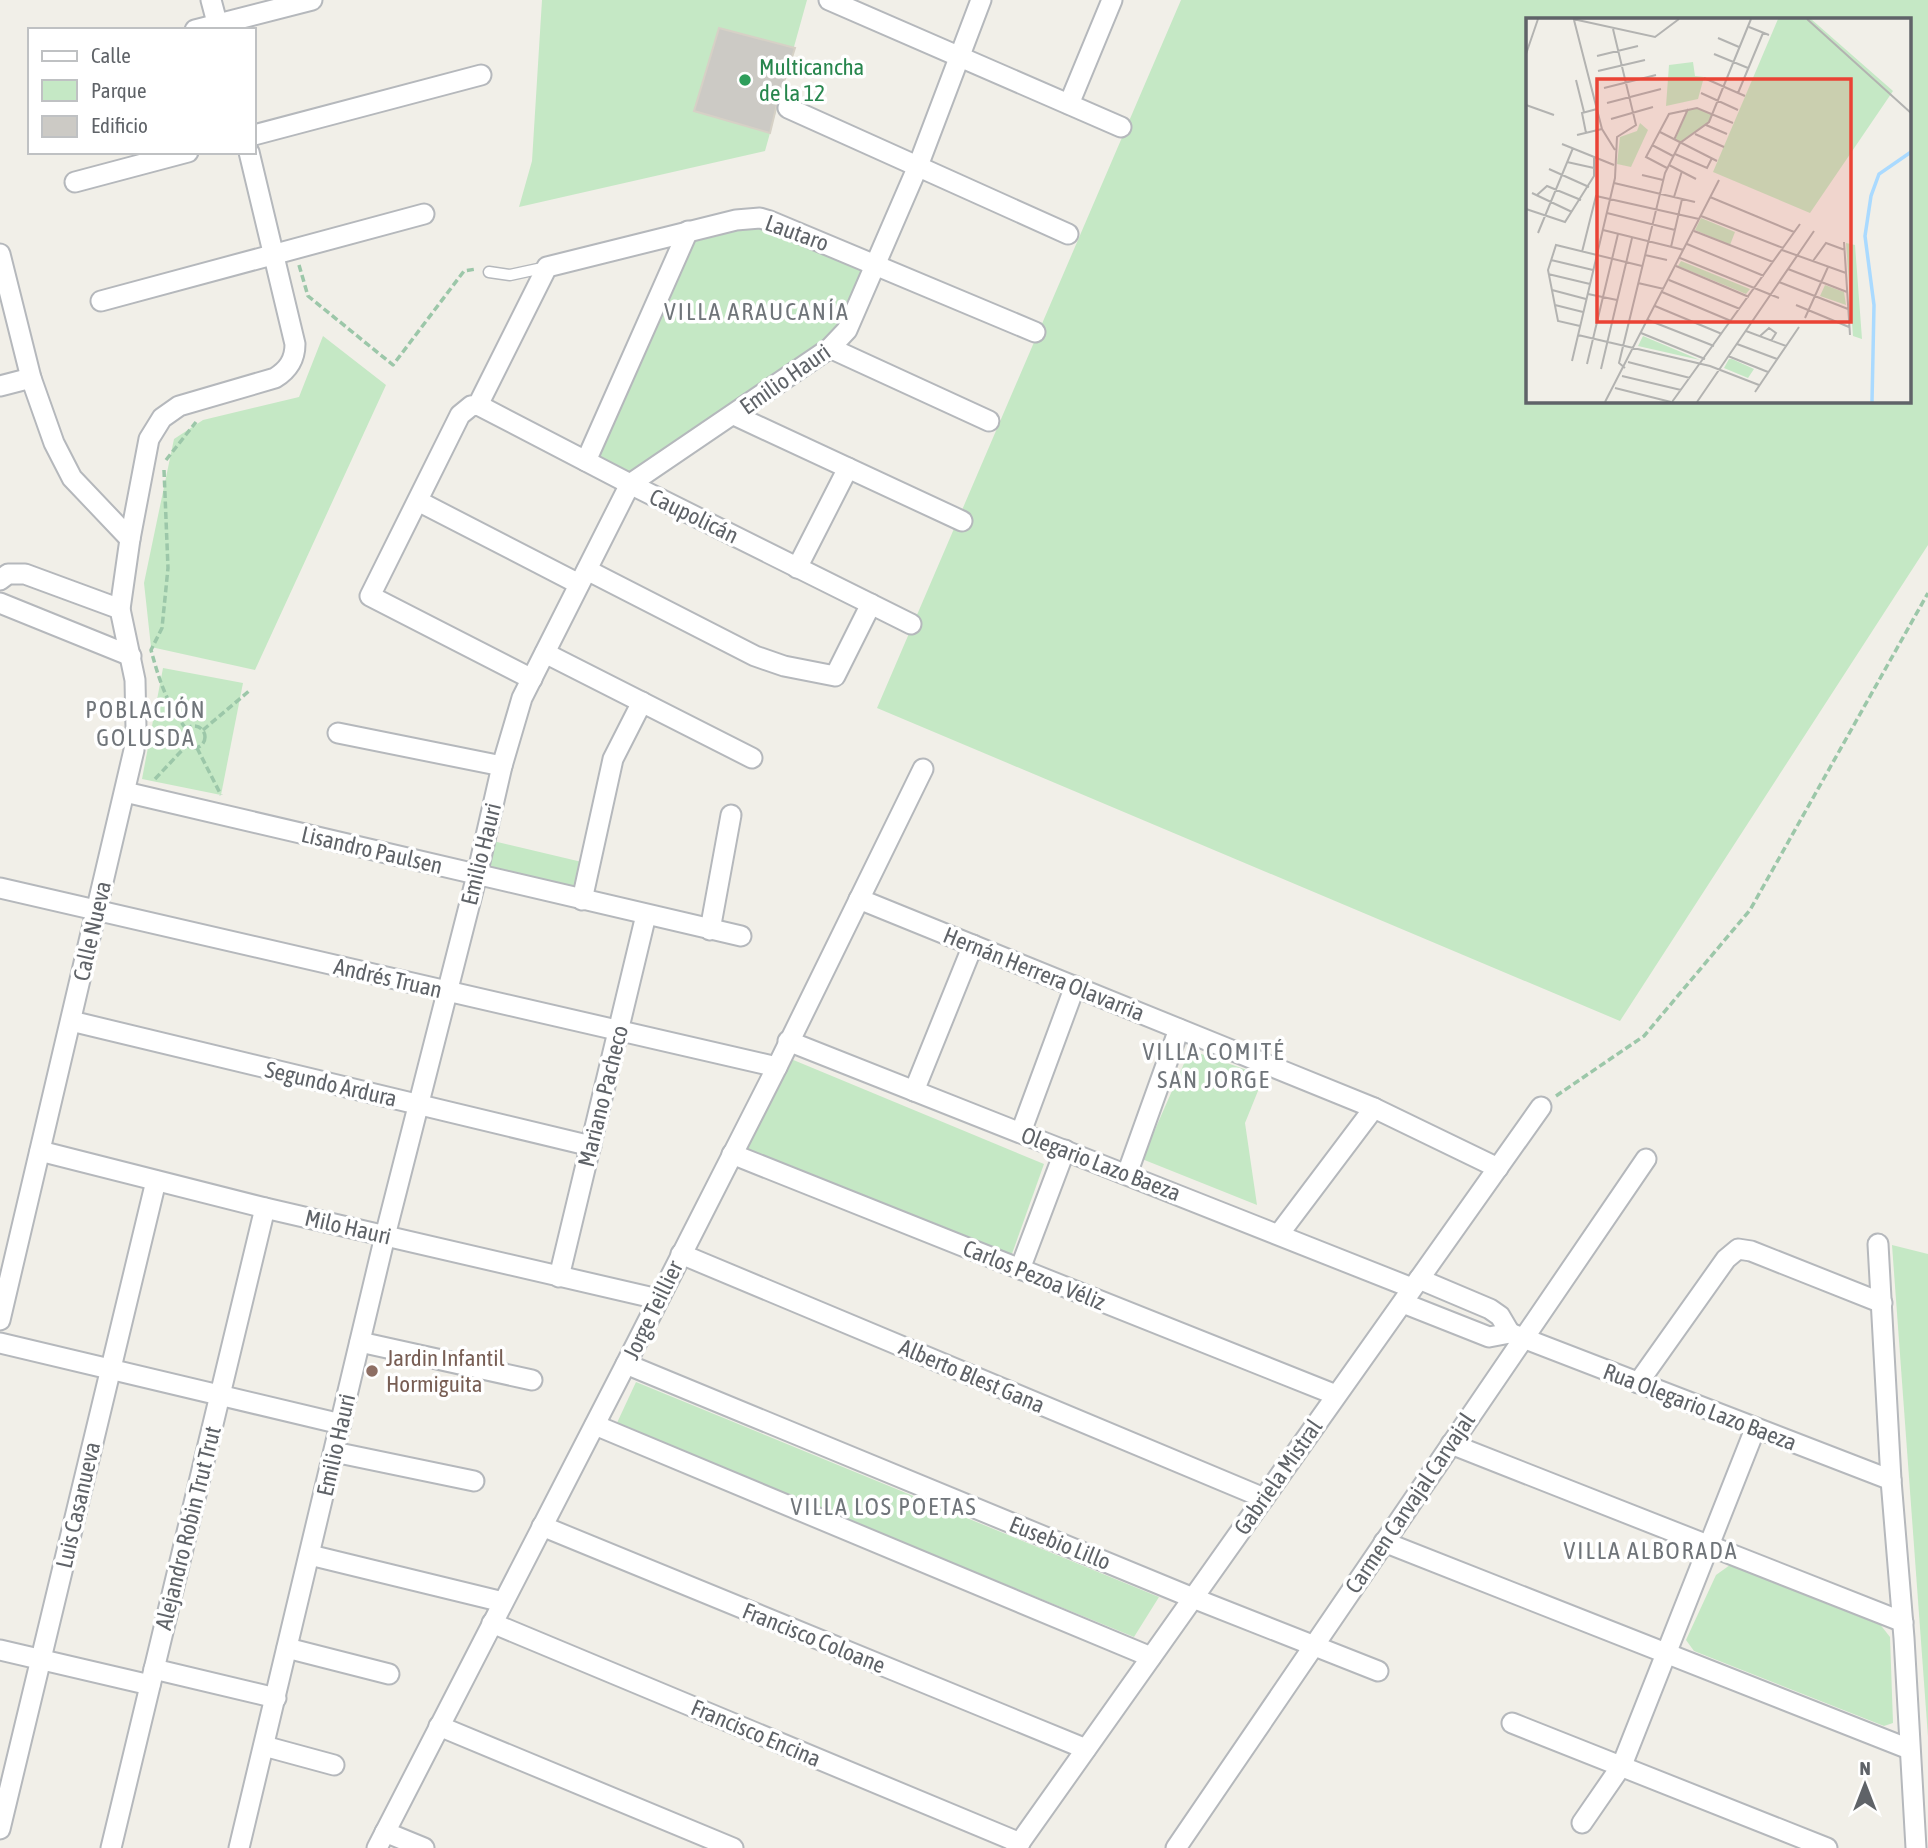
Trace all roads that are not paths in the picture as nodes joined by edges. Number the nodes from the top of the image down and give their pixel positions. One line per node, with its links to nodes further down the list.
1 (211, 0): 6 (street)
2 (312, 0): 6 (street)
3 (829, 0): 7 (street)
4 (981, 0): 7 (street, Emilio Hauri)
5 (1112, 0): 9 (street)
6 (218, 27)
7 (960, 58): 9 (street); 15 (street, Emilio Hauri)
8 (481, 75): 12 (street)
9 (1069, 104): 11 (street)
10 (788, 108): 15 (street)
11 (1121, 127)
12 (256, 134)
13 (180, 154): 16 (street)
14 (250, 154): 21 (street)
15 (918, 166): 19 (street); 22 (street, Emilio Hauri)
16 (75, 182)
17 (424, 214): 21 (street)
18 (688, 231): 22 (street, Lautaro); 23 (street, Lautaro); 33 (street)
19 (1068, 234)
20 (0, 254): 28 (street)
21 (275, 254): 25 (street); 38 (street, Calle Nueva)
22 (876, 264): 26 (street, Lautaro); 27 (street, Emilio Hauri)
23 (547, 267): 24 (lane, Lautaro); 30 (street)
24 (484, 270)
25 (101, 301)
26 (1035, 332)
27 (830, 348): 31 (street, Emilio Hauri); 32 (street)
28 (31, 378): 29 (street); 38 (street)
29 (0, 386)
30 (478, 405): 33 (street, Caupolicán); 36 (street)
31 (734, 415): 34 (street); 35 (street, Emilio Hauri)
32 (989, 421)
33 (586, 461): 35 (street, Caupolicán)
34 (848, 468): 37 (street); 39 (street)
35 (630, 484): 39 (street, Caupolicán); 40 (street, Emilio Hauri)
36 (418, 501): 40 (street); 48 (street)
37 (962, 521)
38 (130, 539): 44 (street, Calle Nueva)
39 (797, 568): 43 (street, Caupolicán)
40 (583, 577): 43 (street); 46 (street, Emilio Hauri)
41 (0, 580): 44 (street)
42 (0, 603): 47 (street)
43 (871, 604): 45 (street, Caupolicán)
44 (120, 609): 47 (street, Calle Nueva)
45 (911, 624)
46 (545, 653): 48 (street, Emilio Hauri); 49 (street)
47 (131, 656): 54 (street, Calle Nueva)
48 (532, 679): 52 (street, Emilio Hauri)
49 (642, 702): 51 (street); 59 (street)
50 (338, 733): 52 (street)
51 (752, 758)
52 (502, 766): 56 (street, Emilio Hauri)
53 (923, 769): 58 (street, Jorge Teillier)
54 (132, 793): 56 (street, Lisandro Paulsen); 60 (street, Calle Nueva)
55 (731, 815): 62 (street)
56 (477, 875): 59 (street, Lisandro Paulsen); 66 (street, Emilio Hauri)
57 (0, 888): 60 (street, Andrés Truan)
58 (859, 899): 64 (street, Hernán Herrera Olavarria); 70 (street, Jorge Teillier)
59 (582, 900): 61 (street, Lisandro Paulsen)
60 (97, 911): 66 (street, Andrés Truan); 67 (street, Calle Nueva)
61 (646, 915): 62 (street, Lisandro Paulsen); 69 (street, Mariano Pacheco)
62 (710, 930): 63 (street, Lisandro Paulsen)
63 (741, 936)
64 (973, 945): 65 (street, Hernán Herrera Olavarria); 72 (street)
65 (1075, 986): 68 (street, Hernán Herrera Olavarria); 76 (street)
66 (446, 991): 69 (street, Andrés Truan); 73 (street, Emilio Hauri)
67 (71, 1021): 73 (street, Segundo Ardura); 79 (street, Calle Nueva)
68 (1179, 1029): 75 (street, Hernán Herrera Olavarria); 83 (street)
69 (619, 1031): 71 (street, Andrés Truan); 77 (street, Mariano Pacheco)
70 (789, 1041): 71 (street, Jorge Teillier); 72 (street, Olegario Lazo Baeza)
71 (777, 1067): 80 (street, Jorge Teillier)
72 (914, 1091): 76 (street, Olegario Lazo Baeza)
73 (419, 1104): 77 (street, Segundo Ardura); 87 (street, Emilio Hauri)
74 (1541, 1107): 82 (street, Gabriela Mistral)
75 (1374, 1108): 82 (street, Hernán Herrera Olavarria); 86 (street)
76 (1021, 1132): 78 (street, Olegario Lazo Baeza)
77 (592, 1146): 91 (street, Mariano Pacheco)
78 (1065, 1150): 83 (street, Olegario Lazo Baeza); 90 (street)
79 (40, 1151): 84 (street, Milo Hauri); 95 (street, Calle Nueva)
80 (732, 1154): 89 (street, Jorge Teillier); 90 (street, Carlos Pezoa Véliz)
81 (1646, 1160): 96 (street, Carmen Carvajal Carvajal)
82 (1498, 1168): 92 (street, Gabriela Mistral)
83 (1127, 1174): 86 (street, Olegario Lazo Baeza)
84 (156, 1181): 85 (street, Milo Hauri); 100 (street, Luis Casanueva)
85 (265, 1208): 87 (street, Milo Hauri); 104 (street, Alejandro Robin Trut Trut)
86 (1279, 1234): 92 (street, Olegario Lazo Baeza)
87 (385, 1236): 91 (street, Milo Hauri); 97 (street, Emilio Hauri)
88 (1878, 1244): 94 (street)
89 (681, 1254): 93 (street, Jorge Teillier); 112 (street, Alberto Blest Gana)
90 (1020, 1269): 103 (street, Carlos Pezoa Véliz)
91 (559, 1277): 93 (street, Milo Hauri)
92 (1411, 1290): 96 (street, Rua Olegario Lazo Baeza); 96 (street, Rua Olegario Lazo Baeza); 103 (street, Gabriela Mistral)
93 (658, 1299): 99 (street, Jorge Teillier)
94 (1882, 1303): 102 (street); 110 (street)
95 (0, 1320)
96 (1516, 1336): 102 (street, Rua Olegario Lazo Baeza); 108 (street, Carmen Carvajal Carvajal)
97 (360, 1342): 101 (street); 105 (street, Emilio Hauri)
98 (0, 1343): 100 (street)
99 (626, 1364): 106 (street, Jorge Teillier); 117 (street, Eusebio Lillo)
100 (110, 1371): 104 (street); 126 (street, Luis Casanueva)
101 (533, 1380)
102 (1638, 1383): 107 (street, Rua Olegario Lazo Baeza)
103 (1336, 1395): 112 (street, Gabriela Mistral)
104 (219, 1397): 105 (street); 129 (street, Alejandro Robin Trut Trut)
105 (341, 1424): 109 (street, Emilio Hauri)
106 (594, 1425): 113 (street, Jorge Teillier); 125 (street)
107 (1755, 1429): 110 (street, Rua Olegario Lazo Baeza); 115 (street)
108 (1451, 1444): 114 (street, Carmen Carvajal Carvajal); 115 (street)
109 (334, 1452): 111 (street); 116 (street, Emilio Hauri)
110 (1891, 1480): 119 (street)
111 (474, 1481)
112 (1264, 1497): 117 (street, Gabriela Mistral)
113 (542, 1527): 118 (street, Jorge Teillier); 134 (street, Francisco Coloane)
114 (1384, 1542): 121 (street, Carmen Carvajal Carvajal); 124 (street)
115 (1708, 1546): 119 (street); 124 (street)
116 (310, 1555): 118 (street); 122 (street, Emilio Hauri)
117 (1193, 1598): 121 (street, Eusebio Lillo); 125 (street, Gabriela Mistral)
118 (503, 1602): 120 (street, Jorge Teillier)
119 (1903, 1622): 135 (street)
120 (492, 1623): 132 (street, Jorge Teillier); 141 (street, Francisco Encina)
121 (1314, 1645): 127 (street, Eusebio Lillo); 146 (street, Carmen Carvajal Carvajal)
122 (287, 1647): 128 (street); 130 (street, Emilio Hauri)
123 (0, 1650): 126 (street)
124 (1666, 1653): 135 (street); 137 (street)
125 (1151, 1657): 134 (street, Gabriela Mistral)
126 (41, 1660): 129 (street); 139 (street, Luis Casanueva)
127 (1378, 1671)
128 (389, 1674)
129 (152, 1677): 130 (street); 142 (street, Alejandro Robin Trut Trut)
130 (276, 1698): 133 (street, Emilio Hauri)
131 (1512, 1723): 137 (street)
132 (439, 1726): 140 (street, Jorge Teillier); 145 (street)
133 (264, 1746): 136 (street); 143 (street, Emilio Hauri)
134 (1086, 1749): 141 (street, Gabriela Mistral)
135 (1909, 1749): 148 (street)
136 (334, 1765)
137 (1622, 1765): 138 (street); 147 (street)
138 (1582, 1823)
139 (0, 1829)
140 (381, 1840): 144 (street)
141 (1018, 1846)
142 (111, 1848)
143 (239, 1848)
144 (424, 1848)
145 (733, 1848)
146 (1176, 1848)
147 (1827, 1848)
148 (1916, 1848)

